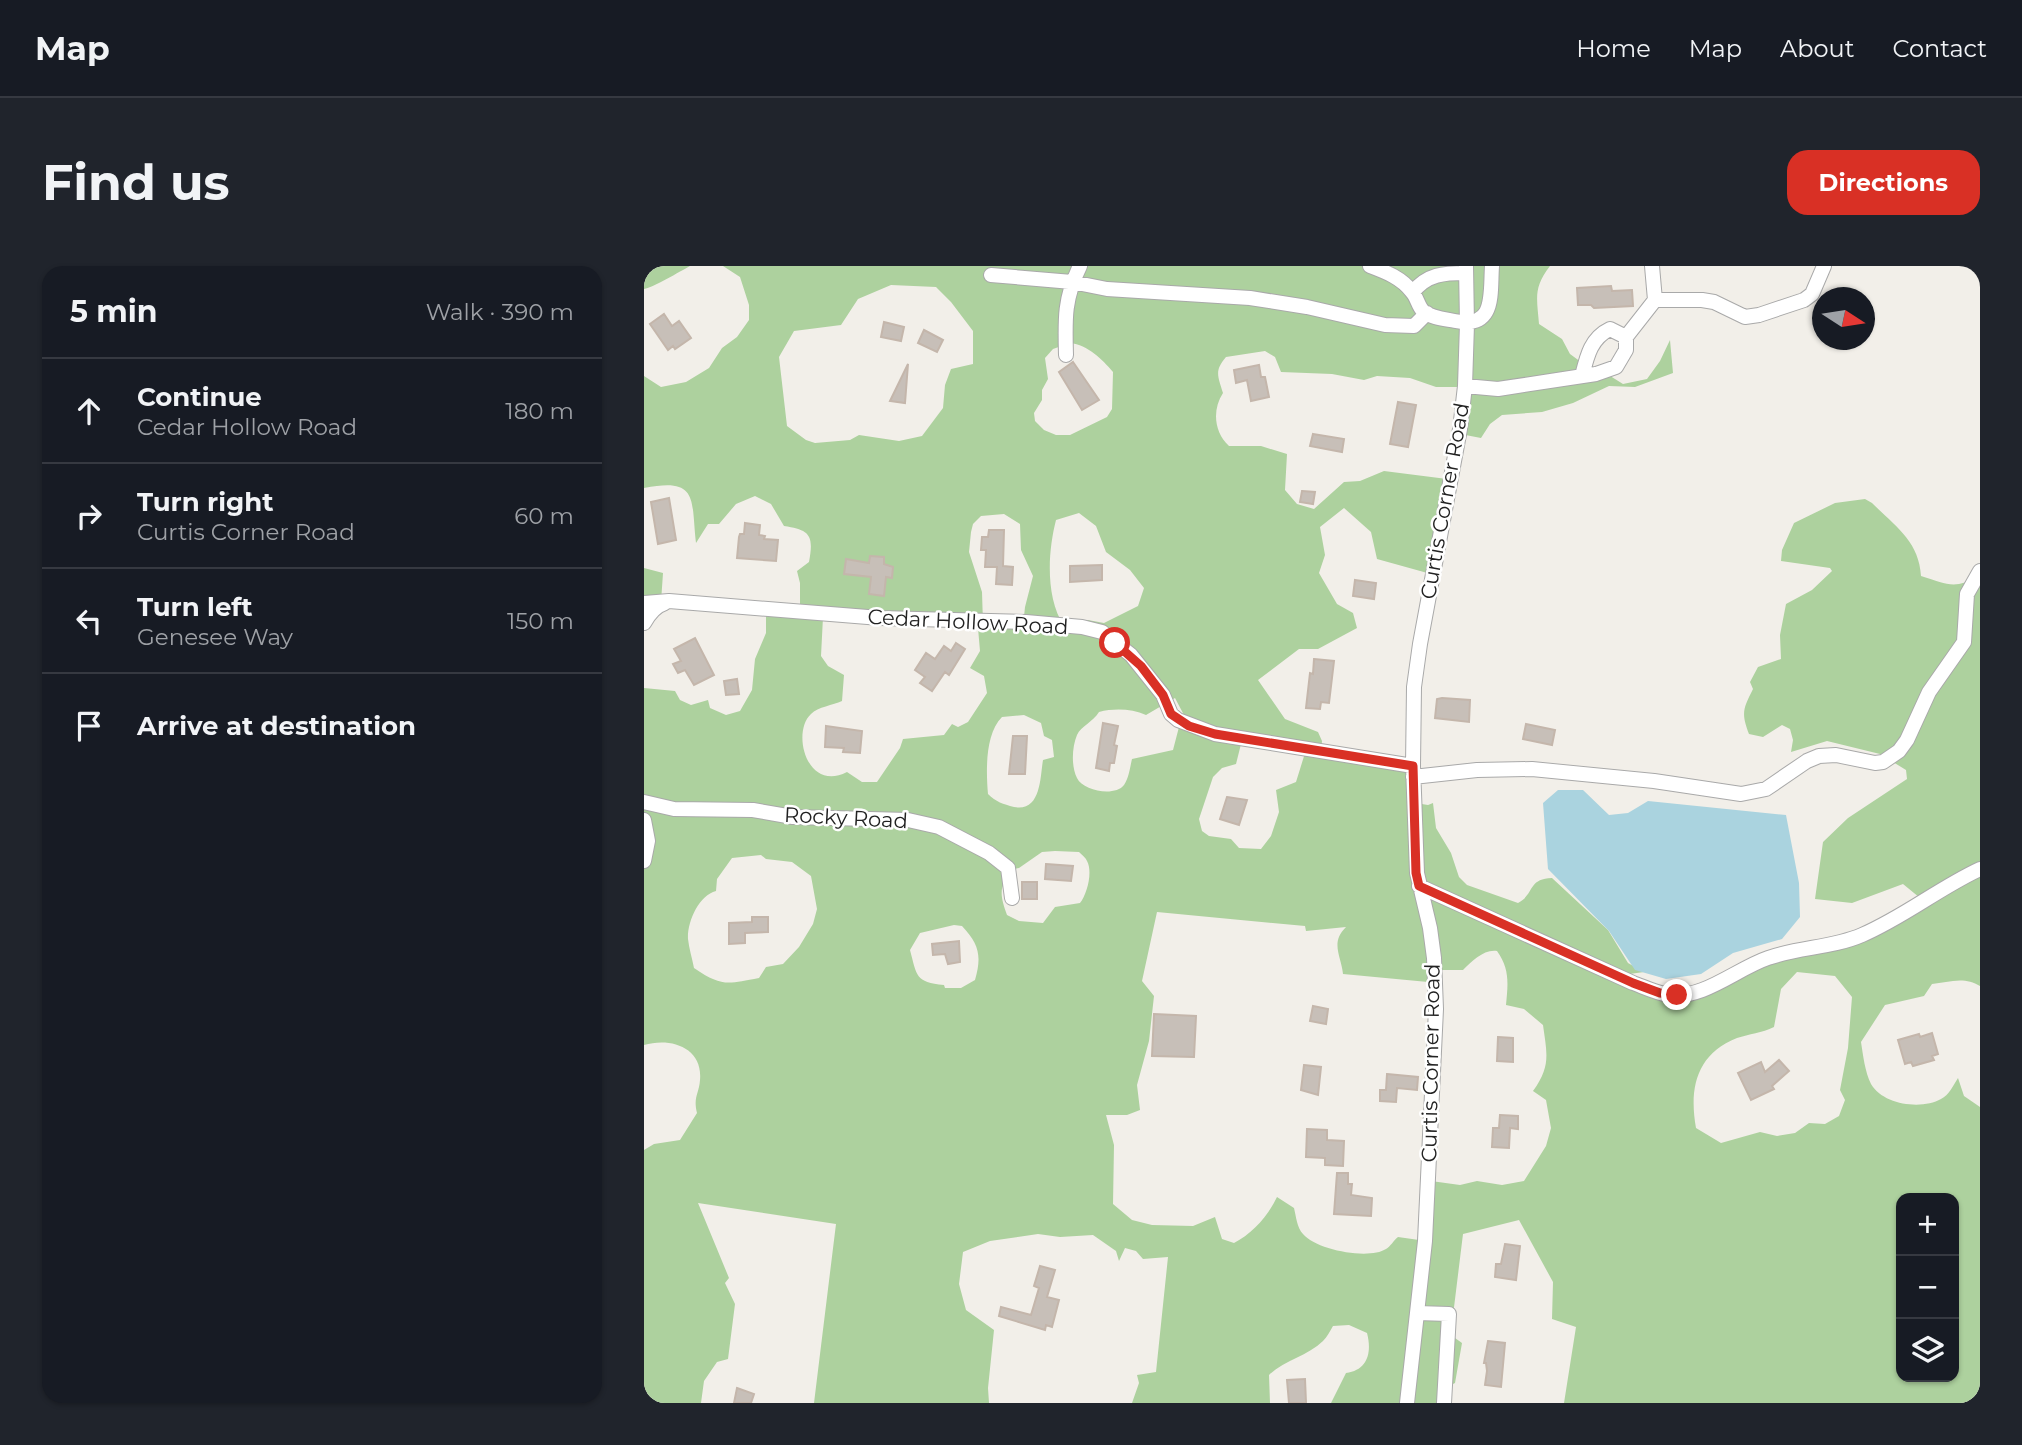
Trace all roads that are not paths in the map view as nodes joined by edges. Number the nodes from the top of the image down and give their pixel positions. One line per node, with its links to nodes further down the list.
1 (1080, 266): 8 (street)
2 (1370, 266): 9 (street)
3 (1492, 266): 12 (street)
4 (1651, 266): 10 (street)
5 (1824, 266): 10 (street)
6 (1466, 269): 9 (street); 12 (street, Curtis Corner Road)
7 (991, 275): 8 (street)
8 (1072, 282): 11 (street); 14 (street)
9 (1413, 292): 11 (street)
10 (1655, 300): 13 (street)
11 (1427, 313): 12 (street)
12 (1467, 324): 16 (street, Curtis Corner Road)
13 (1626, 337): 15 (street); 15 (street)
14 (1066, 355)
15 (1582, 376): 16 (street)
16 (1465, 386): 21 (street, Curtis Corner Road)
17 (1980, 571): 21 (street, Cedar Hollow Road)
18 (644, 603): 19 (street, Cedar Hollow Road)
19 (665, 603): 20 (street); 21 (street, Cedar Hollow Road)
20 (644, 623)
21 (1413, 772): 26 (street, Curtis Corner Road)
22 (644, 802): 27 (street, Rocky Road)
23 (644, 820): 24 (street)
24 (644, 861)
25 (1980, 869): 26 (street)
26 (1419, 886): 28 (street, Curtis Corner Road)
27 (1012, 898)
28 (1417, 1313): 29 (street, Curtis Corner Road); 30 (street)
29 (1407, 1403)
30 (1444, 1403)

